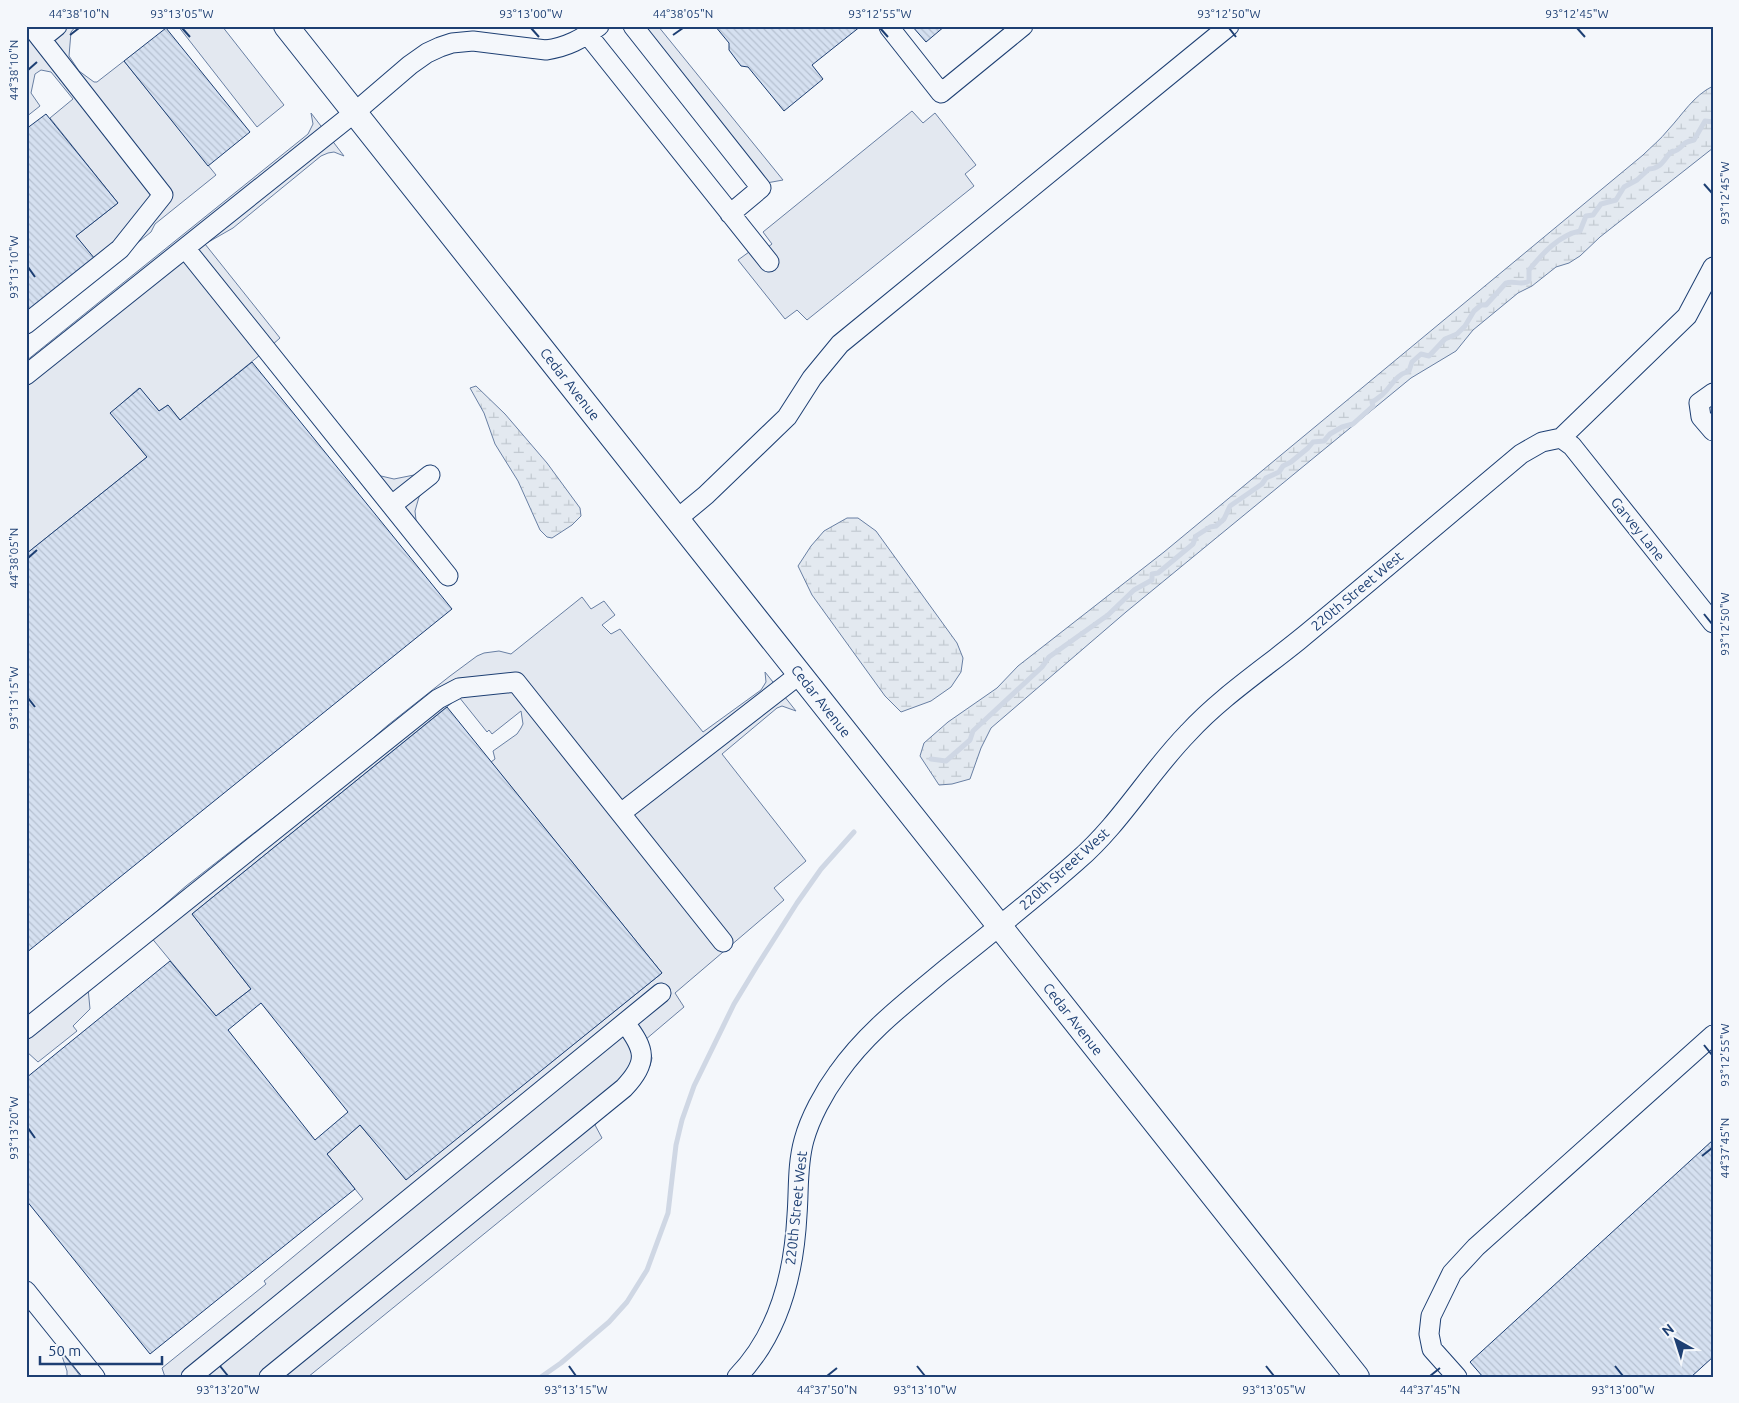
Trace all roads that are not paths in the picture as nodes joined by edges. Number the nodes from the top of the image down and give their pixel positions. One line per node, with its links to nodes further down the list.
1 (57, 26): 8 (street)
2 (286, 26): 9 (main road, Cedar Avenue)
3 (633, 26): 10 (street)
4 (1023, 26): 6 (street)
5 (1229, 26): 21 (street)
6 (888, 28)
7 (593, 30): 9 (street); 10 (street)
8 (36, 32): 14 (street)
9 (354, 113): 11 (street); 21 (main road, Cedar Avenue)
10 (730, 214): 12 (street)
11 (186, 248): 15 (street); 20 (street)
12 (769, 262)
13 (1713, 267): 18 (street)
14 (26, 324)
15 (26, 375)
16 (1713, 393): 17 (street)
17 (1713, 431)
18 (1561, 438): 23 (street, Garvey Lane); 26 (street, 220th Street West)
19 (430, 475): 20 (street)
20 (392, 505): 22 (street)
21 (677, 519): 24 (main road, Cedar Avenue)
22 (448, 576)
23 (1713, 623)
24 (800, 674): 25 (street); 26 (main road, Cedar Avenue)
25 (621, 813): 27 (street); 30 (street)
26 (1000, 926): 36 (street, 220th Street West); 37 (main road, Cedar Avenue)
27 (723, 942)
28 (661, 993): 29 (street)
29 (624, 1023): 34 (street); 35 (street)
30 (26, 1029)
31 (1713, 1035): 38 (street)
32 (26, 1291): 33 (street)
33 (94, 1377)
34 (191, 1377)
35 (269, 1377)
36 (737, 1377)
37 (1357, 1377)
38 (1457, 1377)

